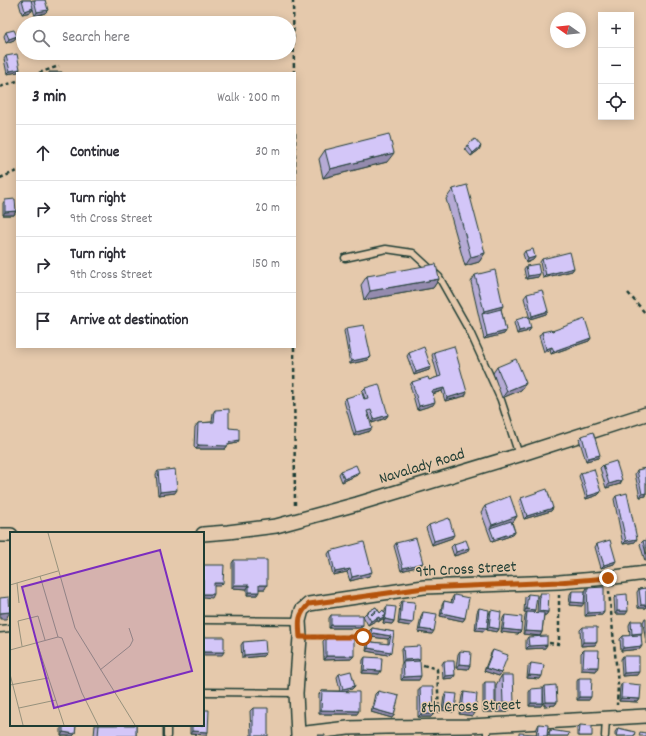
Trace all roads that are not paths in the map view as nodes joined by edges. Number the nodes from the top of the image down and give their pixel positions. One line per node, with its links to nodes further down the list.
1 (345, 258): 3 (lane)
2 (646, 414): 3 (street, Navalady Road)
3 (519, 455): 4 (street, Navalady Road)
4 (204, 534)
5 (646, 573): 7 (street, 9th Cross Street)
6 (204, 620): 7 (lane)
7 (299, 621): 11 (street)
8 (10, 628): 9 (lane)
9 (0, 629)
10 (204, 692): 11 (lane)
11 (296, 693): 15 (street)
12 (646, 716): 13 (street, 8th Cross Street)
13 (611, 718): 14 (street, 8th Cross Street); 16 (lane)
14 (487, 730): 15 (street, 8th Cross Street)
15 (298, 735)
16 (605, 736)

